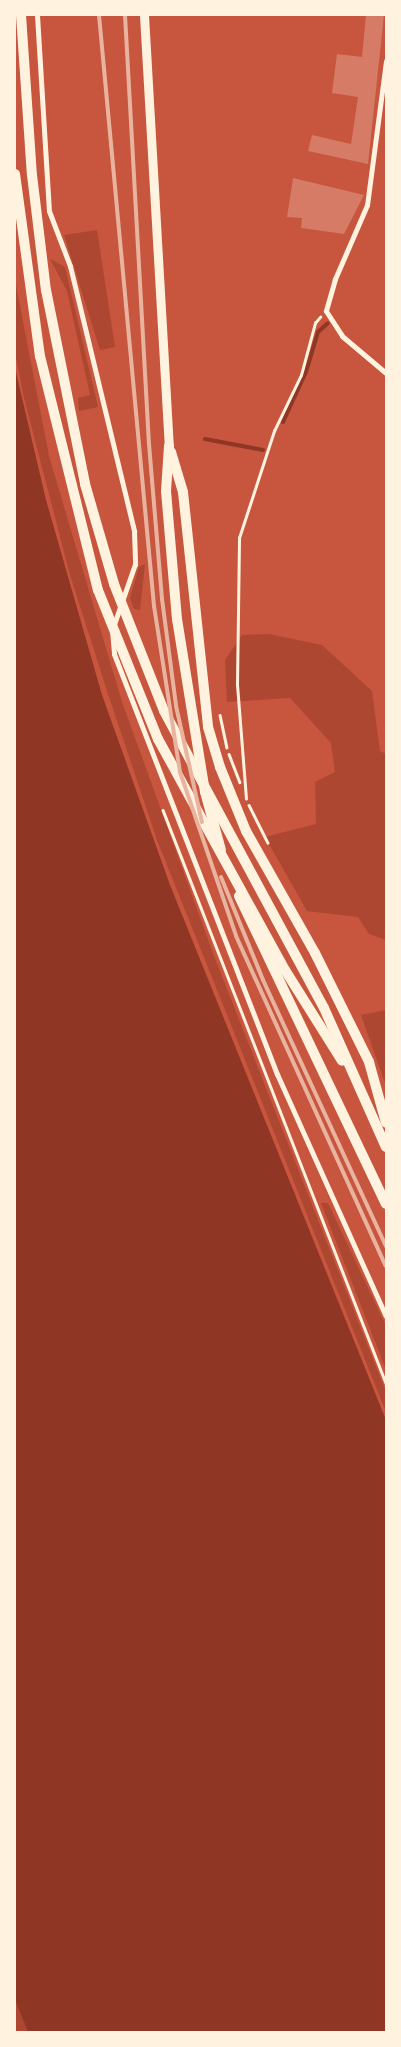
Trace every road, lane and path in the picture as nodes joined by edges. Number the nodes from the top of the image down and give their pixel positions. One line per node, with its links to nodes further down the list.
1 (21, 15): 11 (main road)
2 (37, 15): 15 (street)
3 (144, 15): 8 (main road)
4 (386, 61): 6 (street)
5 (15, 174): 11 (main road)
6 (326, 311): 7 (street); 9 (path)
7 (386, 373)
8 (169, 446): 12 (main road); 14 (main road)
9 (217, 704)
10 (224, 972): 16 (path)
11 (351, 1074): 13 (main road)
12 (386, 1123)
13 (386, 1148)
14 (386, 1204)
15 (386, 1316)
16 (386, 1383)

